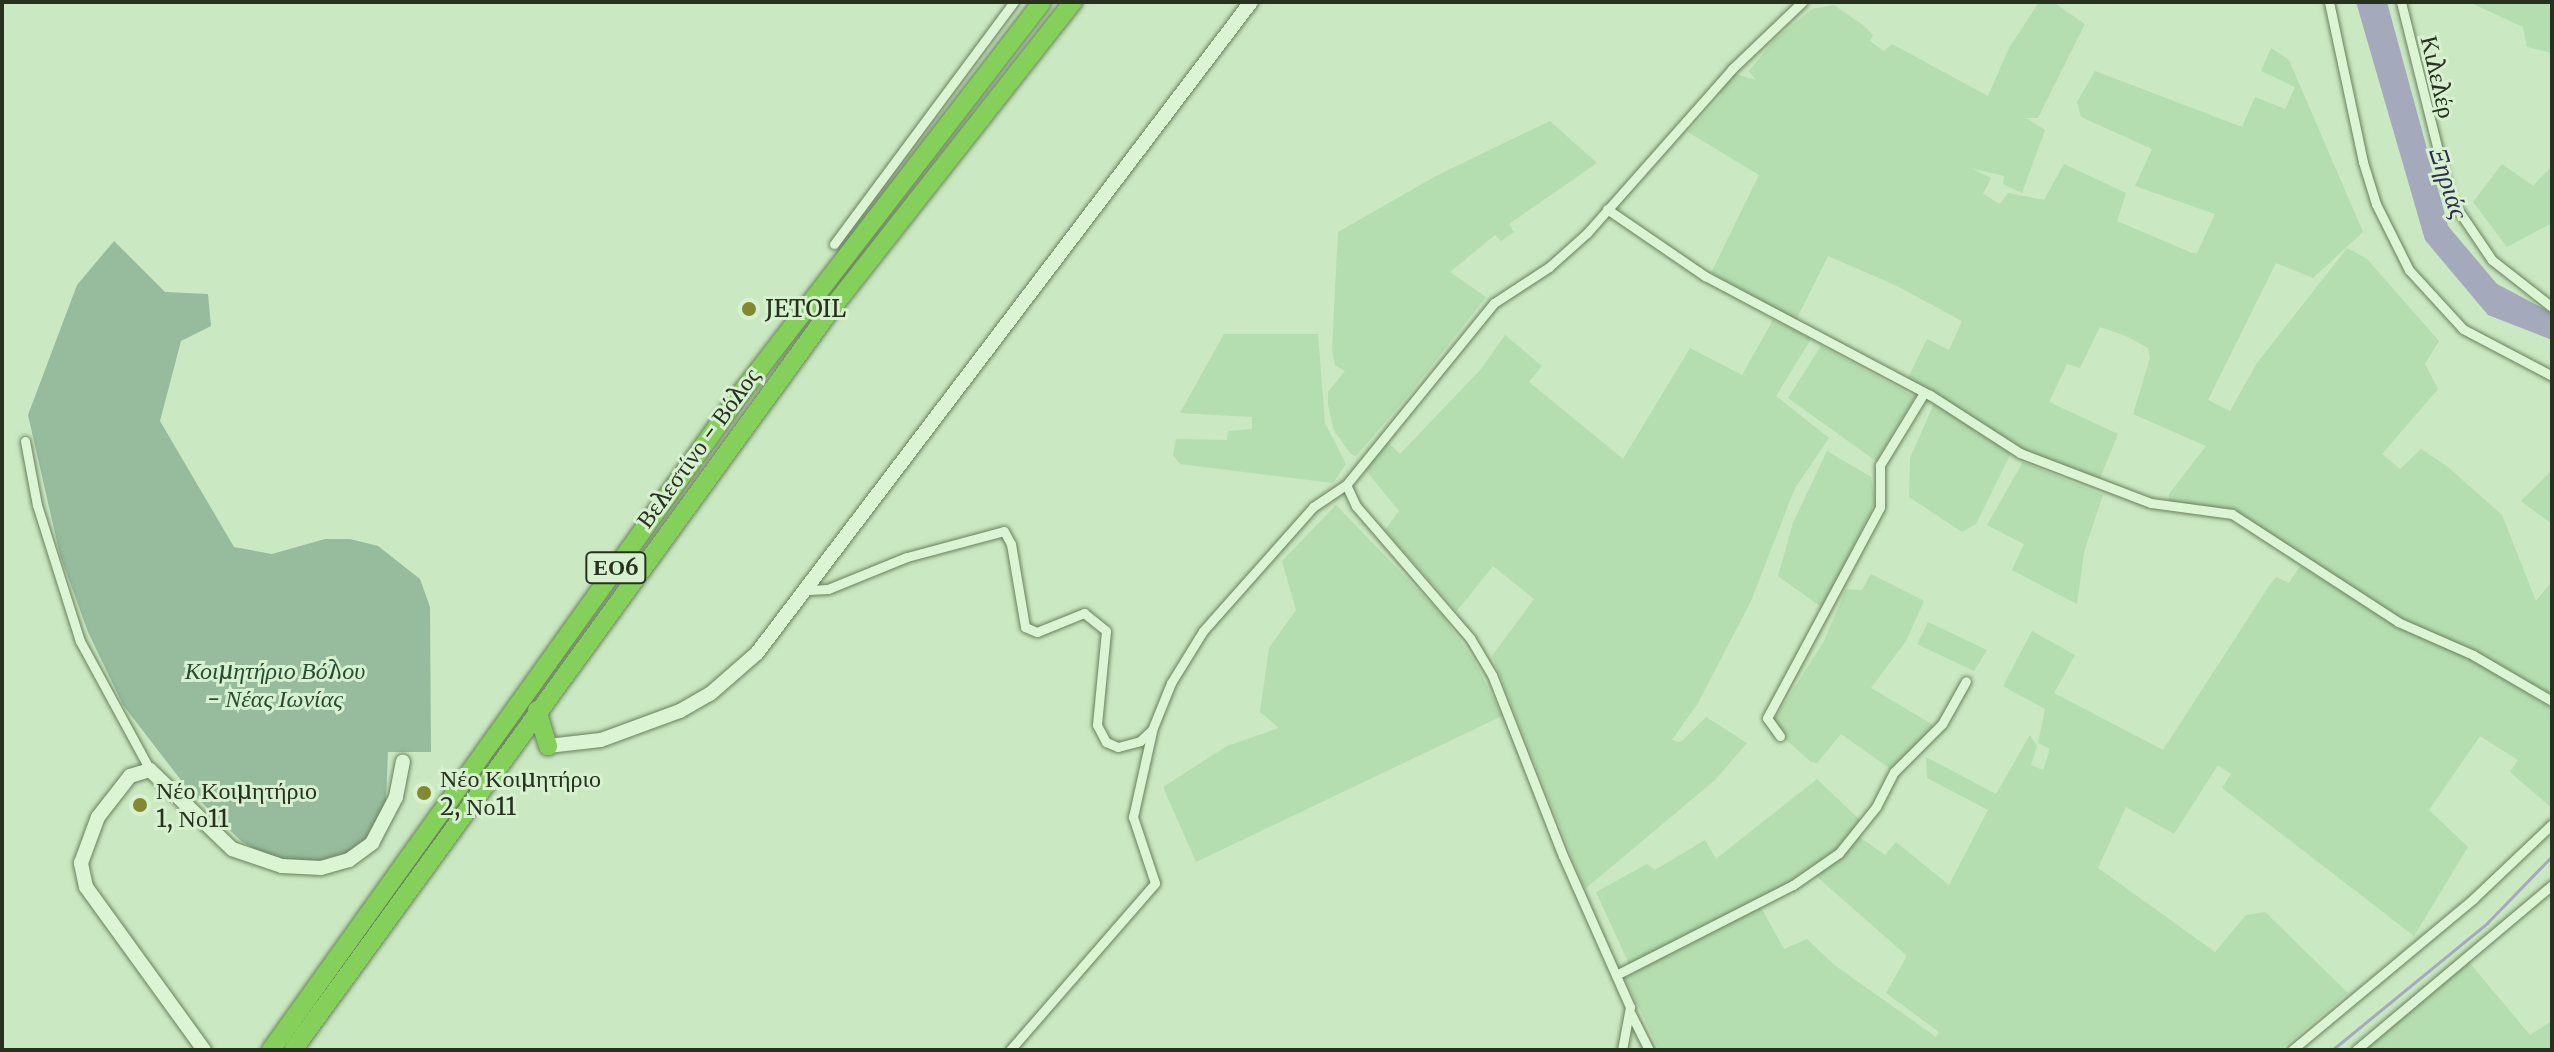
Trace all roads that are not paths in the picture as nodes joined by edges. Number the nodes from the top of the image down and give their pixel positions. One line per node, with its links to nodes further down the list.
1 (1014, 2): 10 (street)
2 (1042, 2): 11 (highway, Βελεστίνο - Βόλος / ΕΟ6)
3 (1073, 2): 9 (highway, Βελεστίνο - Βόλος / ΕΟ6)
4 (1086, 2): 9 (highway)
5 (1251, 2): 19 (street)
6 (1802, 2): 12 (street)
7 (2329, 2): 15 (street)
8 (2401, 2): 14 (street, Κιλελέρ)
9 (1013, 80): 22 (highway, Βελεστίνο - Βόλος / ΕΟ6)
10 (888, 169): 11 (street); 13 (street)
11 (903, 181): 34 (highway, Βελεστίνο - Βόλος / ΕΟ6)
12 (1607, 209): 16 (street); 18 (street)
13 (834, 244)
14 (2552, 307)
15 (2552, 376)
16 (1924, 393): 21 (street); 24 (street)
17 (25, 441): 28 (street)
18 (1346, 485): 23 (street); 31 (street)
19 (809, 590): 23 (street); 26 (street)
20 (1966, 681): 31 (street)
21 (2552, 701)
22 (537, 710): 25 (highway, Βελεστίνο - Βόλος / ΕΟ6); 26 (highway)
23 (1152, 730): 36 (street)
24 (1780, 736)
25 (513, 743): 26 (highway); 35 (highway, Βελεστίνο - Βόλος / ΕΟ6)
26 (548, 746)
27 (403, 762): 28 (street)
28 (150, 770): 33 (street)
29 (2552, 824): 39 (street)
30 (2552, 885): 40 (street)
31 (1616, 975): 32 (street)
32 (1631, 1012): 37 (street); 38 (street)
33 (204, 1050)
34 (271, 1050)
35 (293, 1050)
36 (1010, 1050)
37 (1622, 1050)
38 (1649, 1050)
39 (2292, 1050)
40 (2356, 1050)

